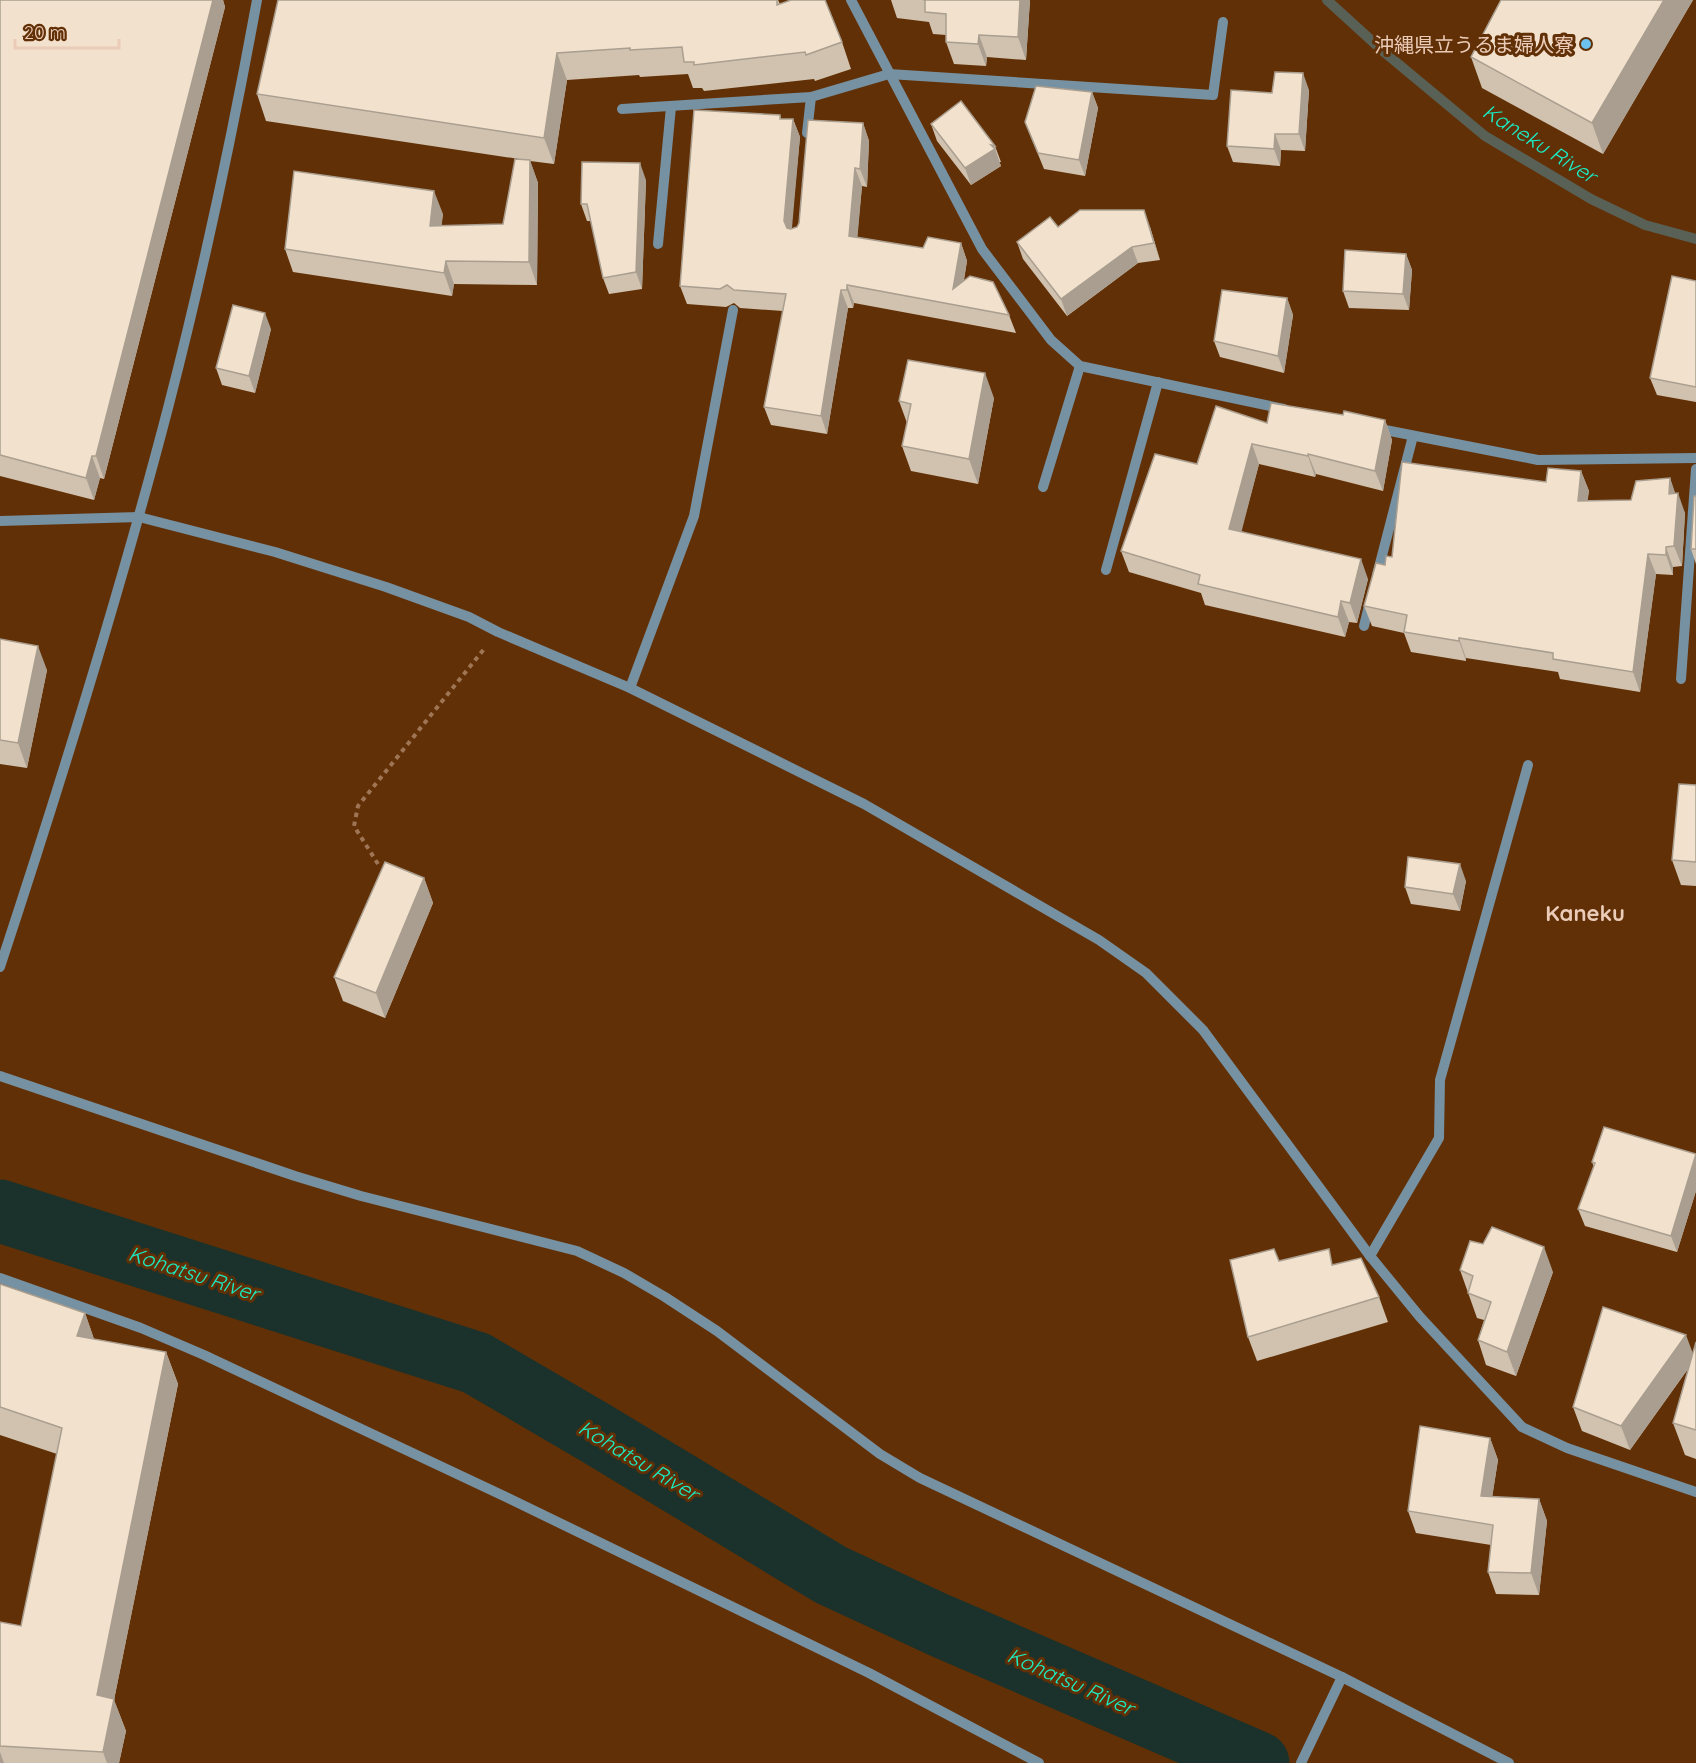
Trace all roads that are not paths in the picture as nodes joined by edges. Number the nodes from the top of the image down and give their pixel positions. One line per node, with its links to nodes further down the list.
1 (257, 0): 19 (street)
2 (851, 0): 4 (street)
3 (1223, 22): 4 (street)
4 (889, 74): 5 (street); 11 (street)
5 (811, 97): 6 (street); 8 (street)
6 (671, 107): 7 (street); 9 (street)
7 (622, 110)
8 (806, 145)
9 (658, 244)
10 (733, 310): 24 (street)
11 (1080, 366): 12 (street); 18 (street)
12 (1158, 382): 13 (street); 21 (street)
13 (1297, 412)
14 (1366, 426): 15 (street)
15 (1413, 436): 16 (street); 22 (street)
16 (1696, 458)
17 (1696, 469): 23 (street)
18 (1043, 487)
19 (139, 517): 20 (street); 24 (street); 26 (street)
20 (0, 521)
21 (1106, 570)
22 (1364, 626)
23 (1682, 679)
24 (630, 688): 28 (street)
25 (1528, 765): 28 (street)
26 (0, 967)
27 (0, 1076): 31 (street)
28 (1370, 1256): 30 (street)
29 (0, 1278): 32 (street)
30 (1696, 1492)
31 (1342, 1677): 33 (street); 34 (street)
32 (1039, 1763)
33 (1300, 1763)
34 (1509, 1763)

